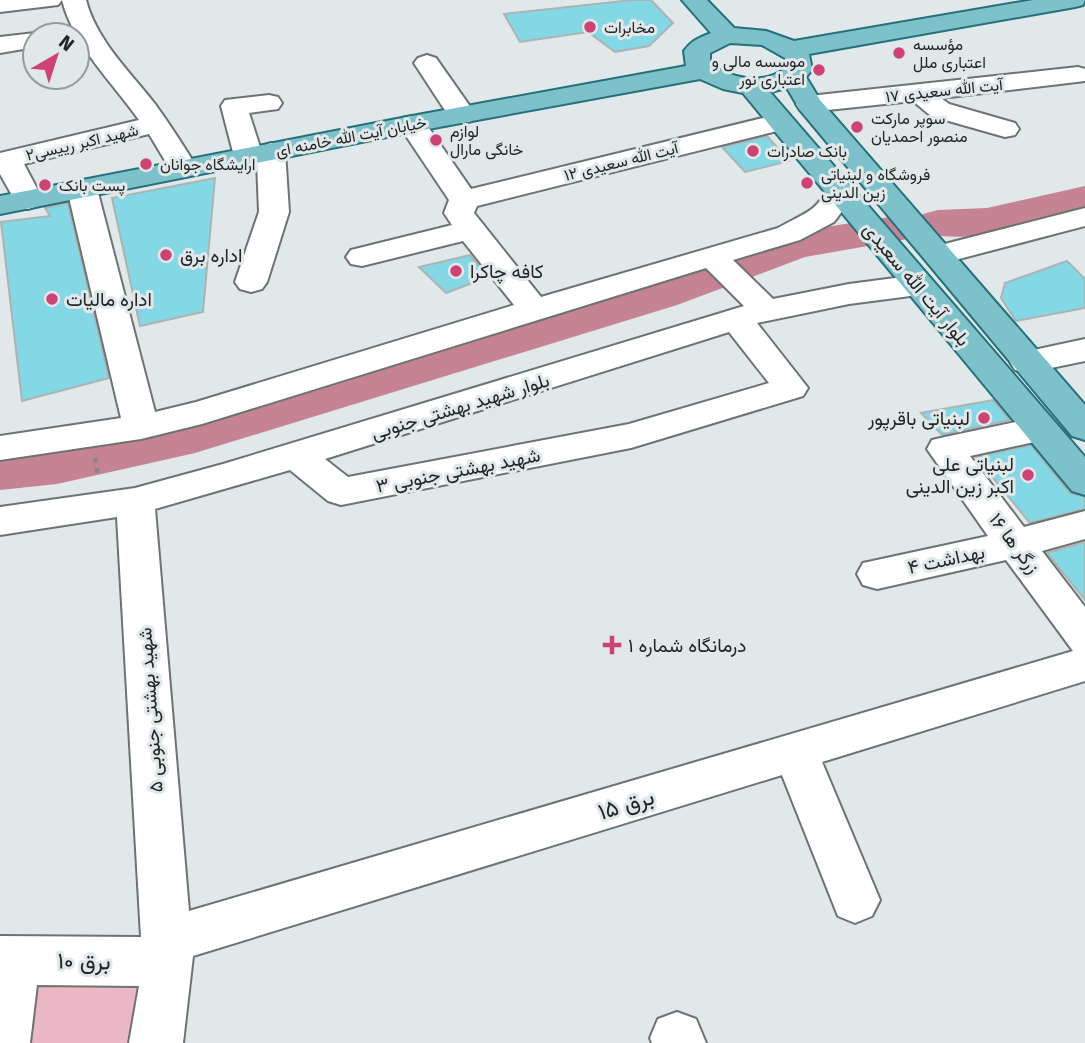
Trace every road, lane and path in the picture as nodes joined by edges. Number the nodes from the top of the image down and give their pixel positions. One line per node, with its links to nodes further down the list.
1 (50, 0): 5 (street)
2 (74, 0): 6 (street)
3 (694, 0): 7 (main road)
4 (1075, 0): 12 (main road)
5 (0, 5)
6 (77, 21)
7 (727, 36): 12 (main road); 13 (main road)
8 (21, 42): 9 (street)
9 (0, 46)
10 (91, 47): 21 (street)
11 (426, 63): 19 (street)
12 (792, 63): 15 (main road); 18 (main road, بلوار آیت الله سعیدی)
13 (703, 71): 15 (main road); 19 (main road, خیابان آیت الله خامنه ای)
14 (1078, 75): 16 (street, آیت الله سعیدی ۱۷)
15 (751, 86): 20 (main road, بلوار آیت الله سعیدی)
16 (917, 91): 18 (street, آیت الله سعیدی ۱۷); 23 (street)
17 (269, 103): 24 (street)
18 (809, 104): 32 (main road, بلوار آیت الله سعیدی)
19 (462, 116): 22 (main road, خیابان آیت الله خامنه ای)
20 (779, 122): 27 (main road, بلوار آیت الله سعیدی); 28 (street, آیت الله سعیدی ۱۲)
21 (156, 124): 25 (street); 29 (street, شهید اکبر رییسی۲)
22 (411, 124): 24 (main road, خیابان آیت الله خامنه ای); 28 (street)
23 (1005, 129)
24 (260, 154): 25 (main road, خیابان آیت الله خامنه ای); 35 (street)
25 (183, 168): 26 (main road, خیابان آیت الله خامنه ای)
26 (82, 189): 29 (main road, خیابان آیت الله خامنه ای); 41 (street)
27 (840, 194): 34 (street); 36 (main road, بلوار آیت الله سعیدی)
28 (464, 200): 31 (street)
29 (14, 202)
30 (1085, 217): 32 (street)
31 (470, 230): 33 (street); 37 (street)
32 (940, 254): 40 (main road, بلوار آیت الله سعیدی)
33 (362, 257)
34 (712, 257): 37 (street); 38 (street)
35 (251, 282)
36 (918, 285): 38 (street, بلوار شهید بهشتی جنوبی); 43 (main road, بلوار آیت الله سعیدی)
37 (534, 309): 41 (street)
38 (752, 315): 46 (street, بلوار شهید بهشتی جنوبی); 46 (street, شهید بهشتی جنوبی ۳)
39 (1085, 350): 40 (street)
40 (1027, 362): 42 (main road, بلوار آیت الله سعیدی)
41 (141, 427): 44 (street)
42 (1085, 428)
43 (1039, 429): 47 (main road, بلوار آیت الله سعیدی); 51 (street, زرگر ها ۱۶)
44 (0, 448)
45 (94, 452): 48 (path)
46 (297, 456): 48 (street, بلوار شهید بهشتی جنوبی)
47 (1085, 482)
48 (117, 495): 49 (street, بلوار شهید بهشتی جنوبی); 57 (street, شهید بهشتی جنوبی ۵)
49 (0, 521)
50 (1085, 525): 51 (street, بهداشت ۴)
51 (1016, 544): 52 (street, بهداشت ۴); 53 (street, زرگر ها ۱۶)
52 (877, 574)
53 (1085, 638)
54 (1085, 664): 55 (street, برق ۱۵)
55 (796, 753): 56 (street); 57 (street, برق ۱۵)
56 (855, 900)
57 (166, 941): 58 (street, برق ۱۰); 60 (street, شهید بهشتی جنوبی ۵)
58 (7, 960): 59 (street)
59 (4, 1043)
60 (156, 1043)

